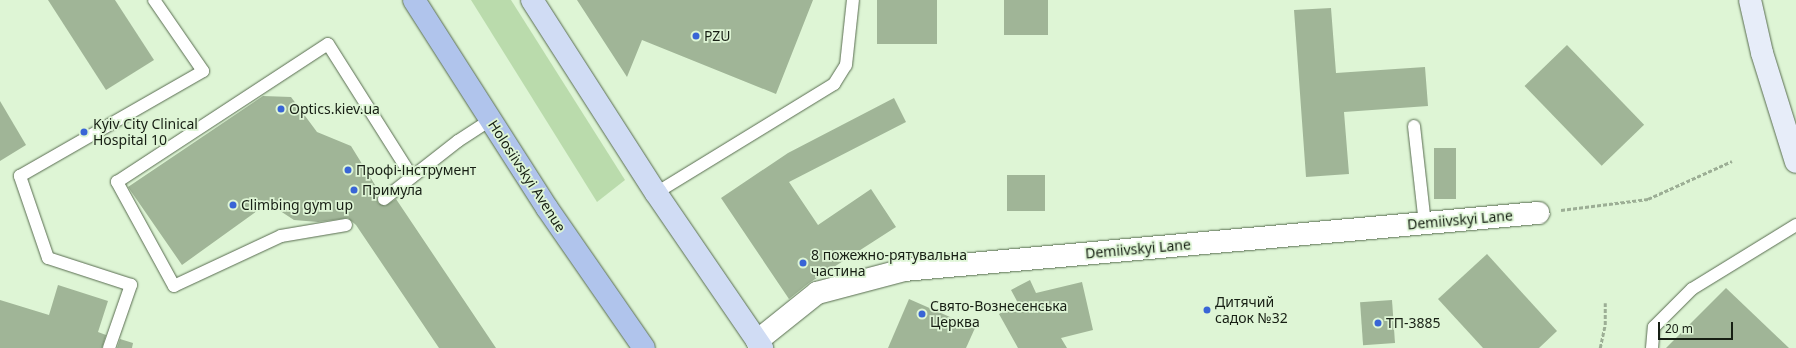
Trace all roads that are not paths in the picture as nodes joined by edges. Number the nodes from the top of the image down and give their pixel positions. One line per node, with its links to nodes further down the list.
1 (154, 0): 17 (lane)
2 (414, 0): 6 (highway, Holosiivskyi Avenue)
3 (532, 0): 10 (main road)
4 (853, 0): 10 (lane)
5 (1750, 0): 8 (street)
6 (490, 120): 9 (lane); 18 (highway, Holosiivskyi Avenue)
7 (1414, 126): 14 (lane)
8 (1796, 162)
9 (412, 177): 11 (lane); 13 (lane)
10 (656, 193): 16 (main road)
11 (384, 199)
12 (1538, 213): 14 (street, Demiivskyi Lane)
13 (346, 224)
14 (1425, 224): 16 (street, Demiivskyi Lane)
15 (1796, 225): 19 (lane)
16 (760, 344)
17 (109, 348)
18 (644, 348)
19 (1652, 348)

